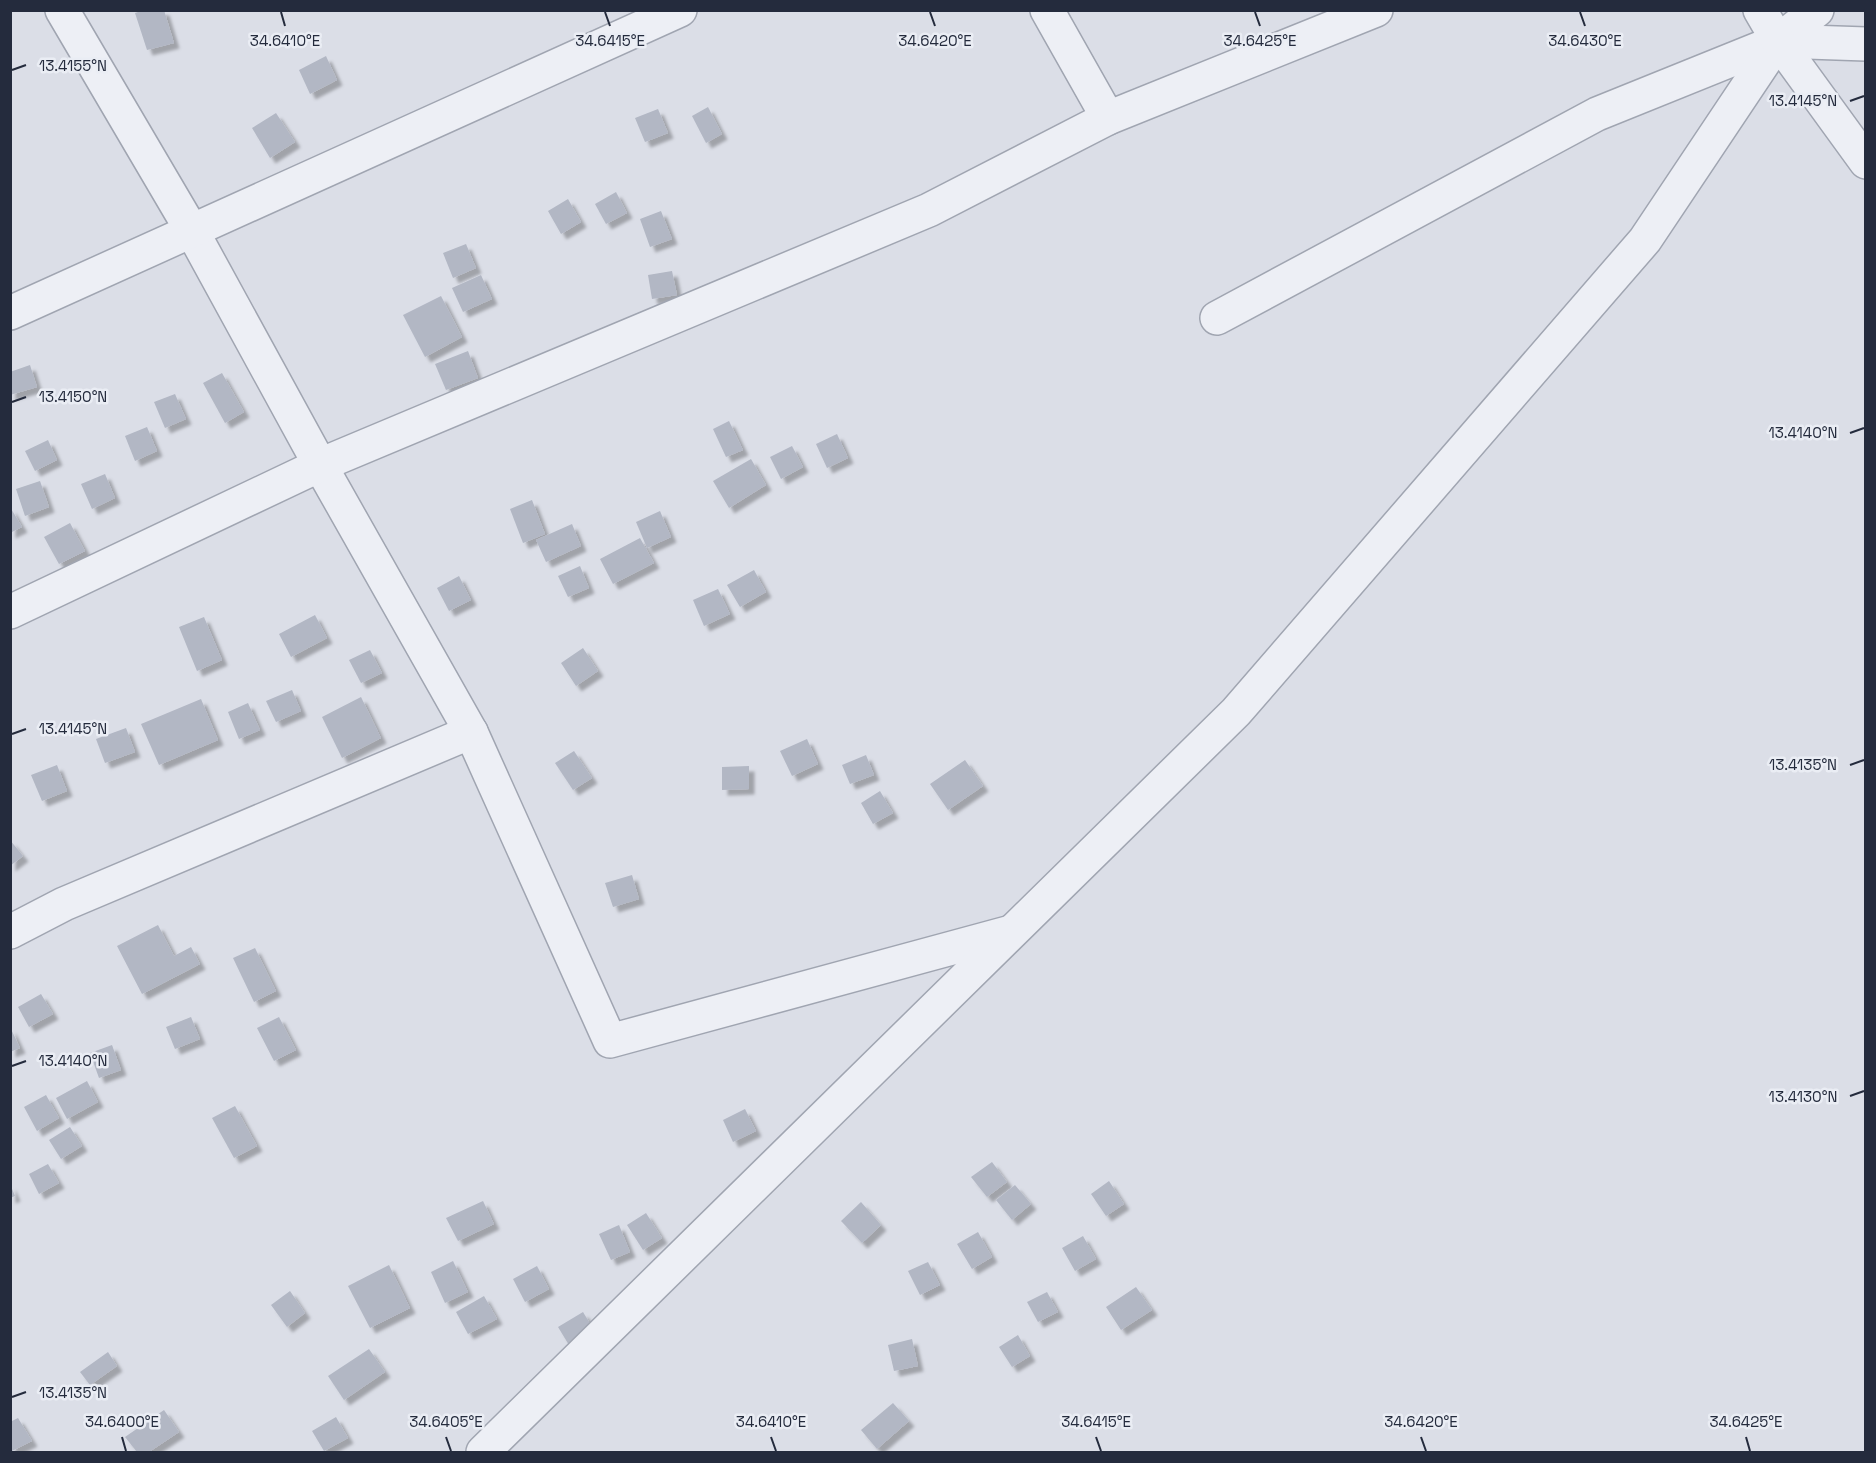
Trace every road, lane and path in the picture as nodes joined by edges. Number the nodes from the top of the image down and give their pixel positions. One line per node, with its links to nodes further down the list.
1 (62, 10): 11 (street)
2 (680, 10): 11 (street)
3 (1047, 10): 9 (street)
4 (1376, 10): 9 (street)
5 (1760, 10): 7 (street)
6 (1817, 10): 7 (street)
7 (1778, 41): 8 (street); 10 (street); 13 (street); 17 (street)
8 (1866, 44)
9 (1108, 118): 14 (street)
10 (1866, 162)
11 (192, 231): 12 (street); 14 (street)
12 (10, 313)
13 (1217, 318)
14 (320, 465): 15 (street); 16 (street)
15 (10, 612)
16 (471, 732): 17 (street); 18 (street)
17 (1013, 931): 19 (street)
18 (10, 932)
19 (483, 1452)

